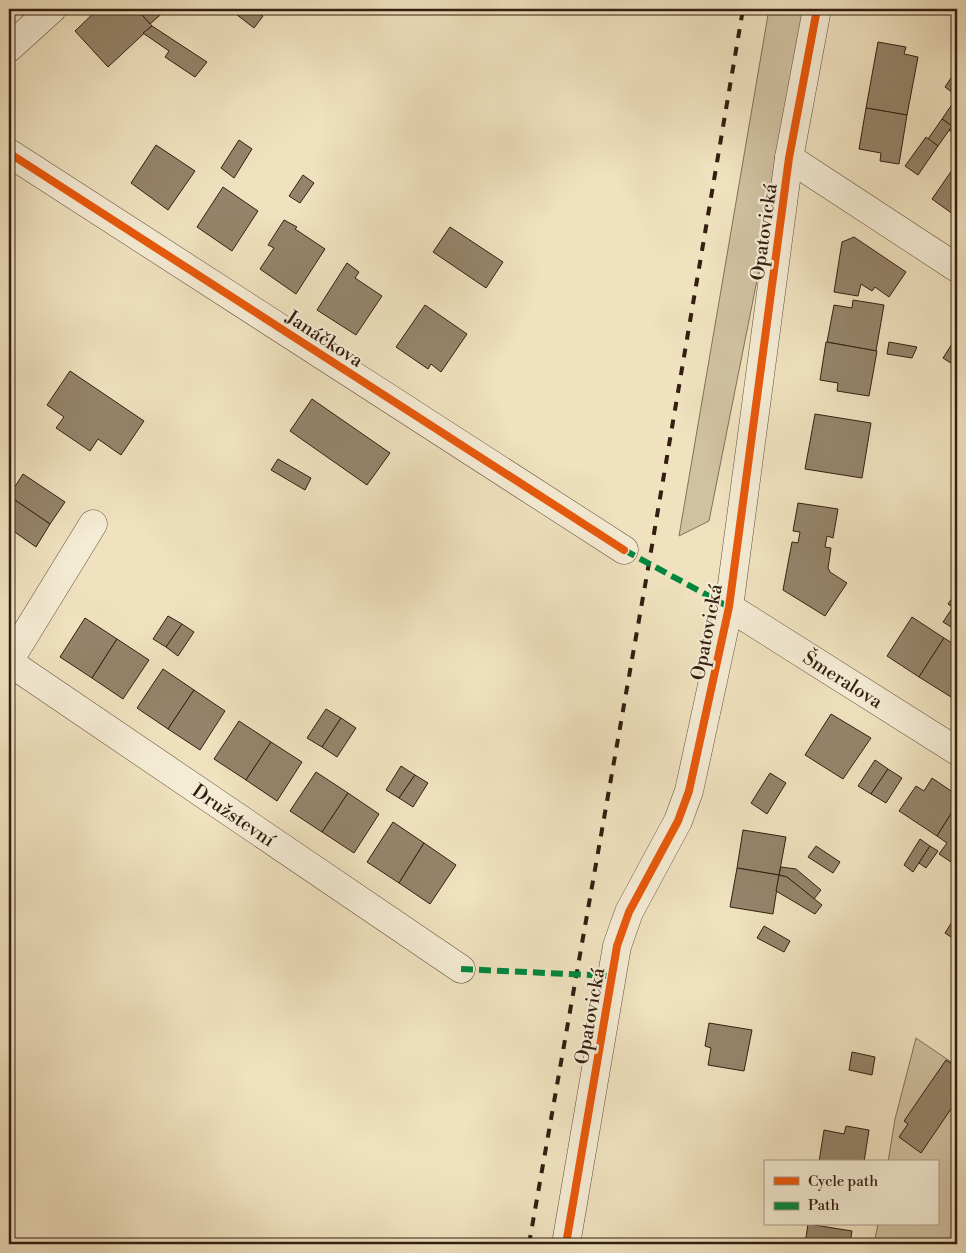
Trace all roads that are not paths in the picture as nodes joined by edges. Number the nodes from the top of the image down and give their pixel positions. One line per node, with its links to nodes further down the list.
1 (52, 9): 3 (street)
2 (817, 9): 5 (street, Opatovická)
3 (9, 48)
4 (9, 152): 8 (street, Janáčkova)
5 (789, 158): 6 (street); 9 (street, Opatovická)
6 (957, 268)
7 (93, 524): 10 (street, Družstevní)
8 (624, 550)
9 (729, 607): 11 (street, Šmeralova); 13 (street, Opatovická)
10 (9, 661): 12 (street, Družstevní)
11 (957, 751)
12 (461, 969)
13 (566, 1244)

